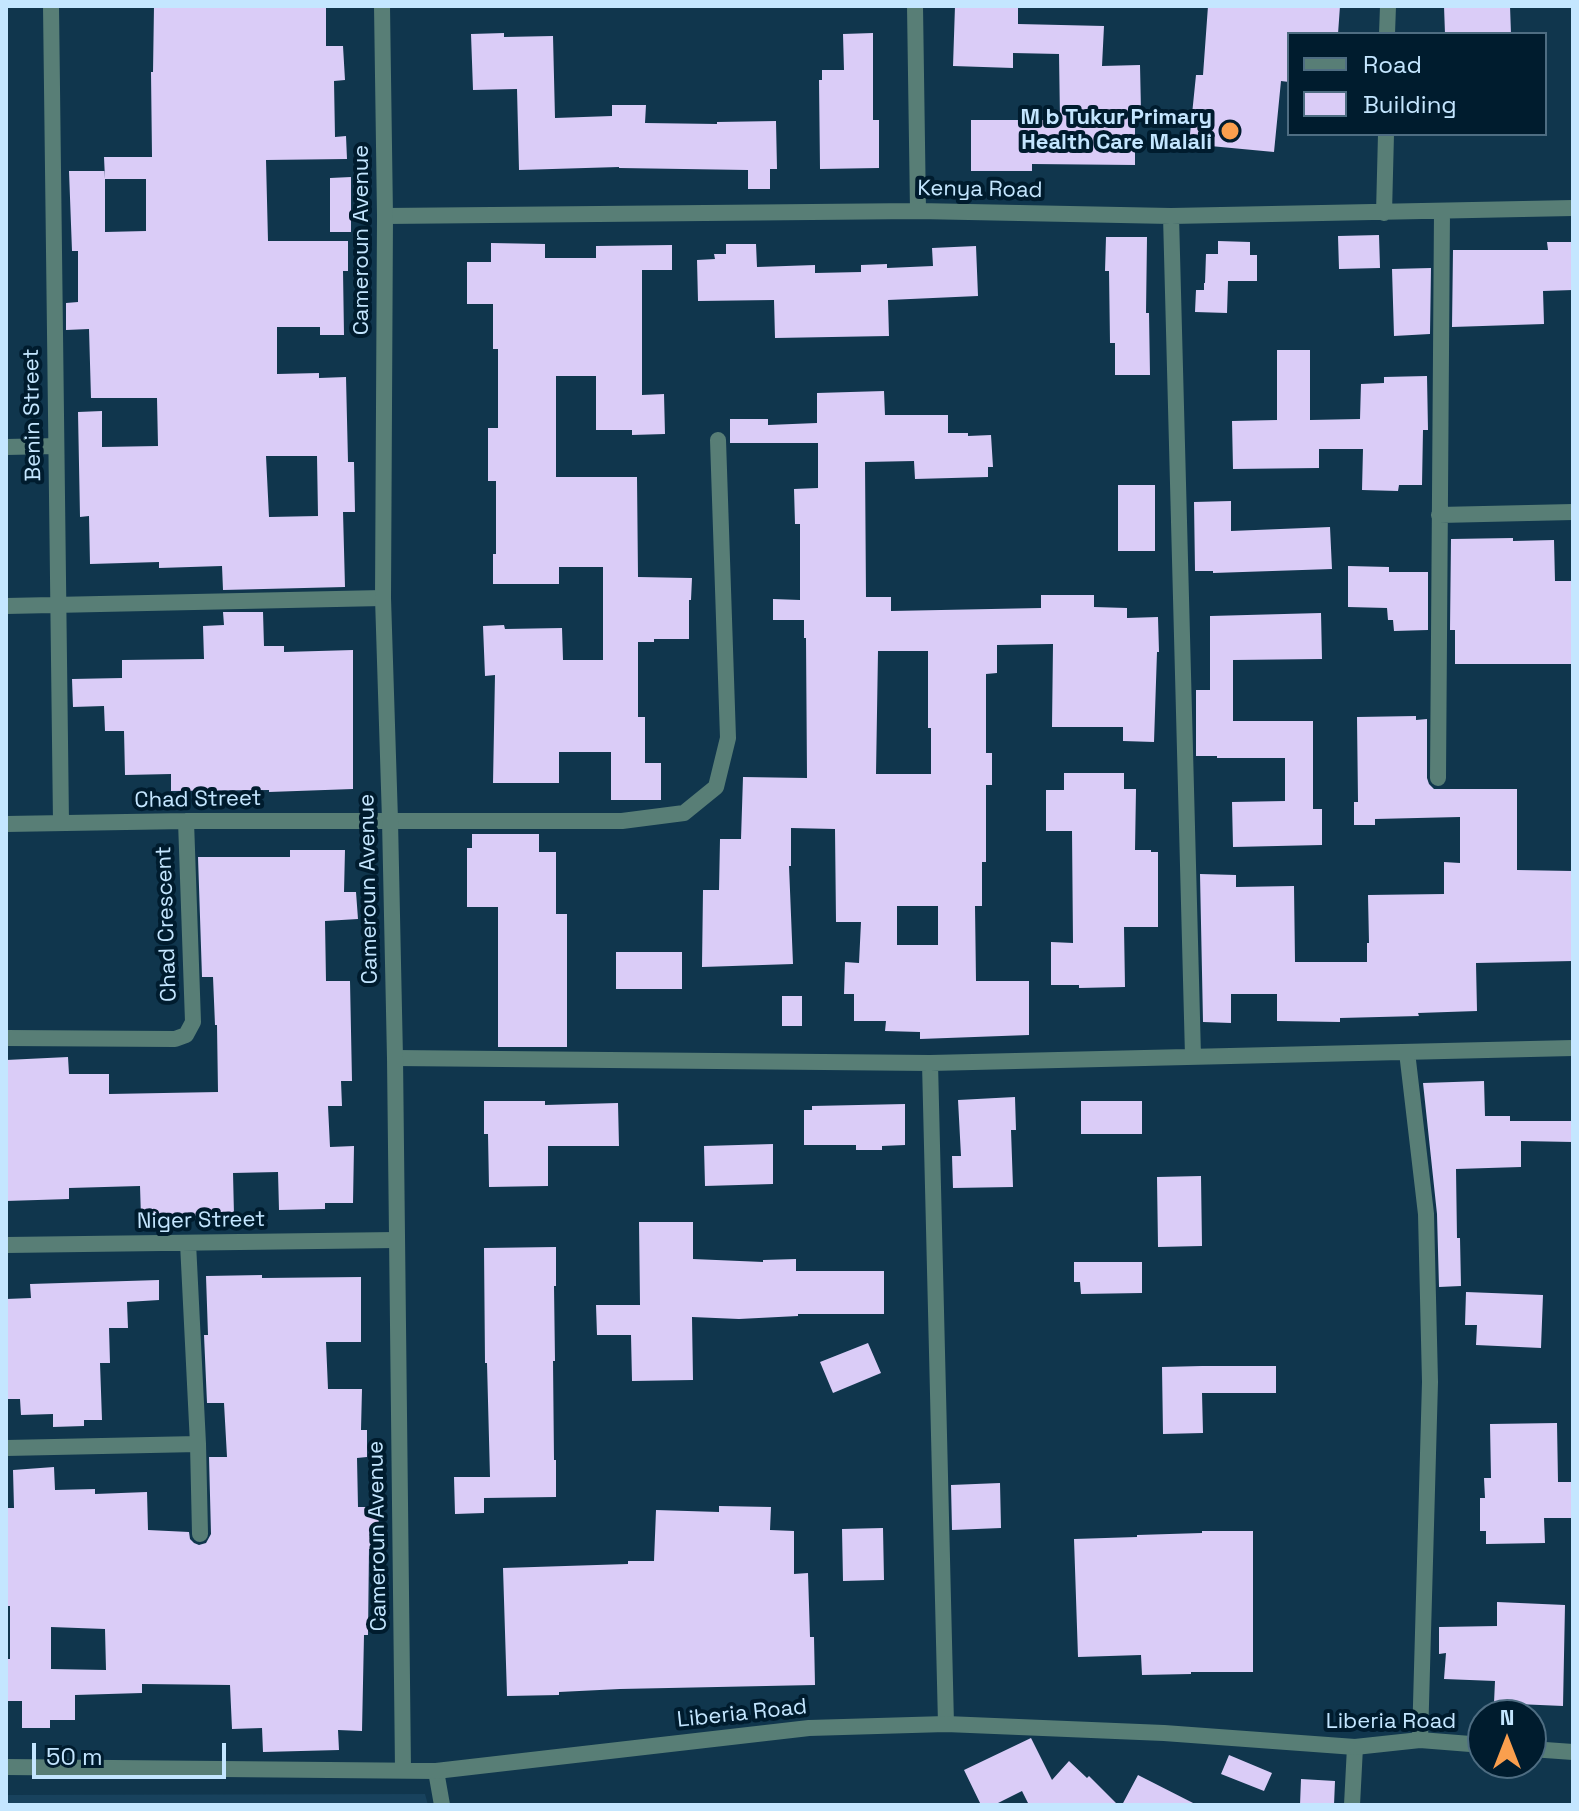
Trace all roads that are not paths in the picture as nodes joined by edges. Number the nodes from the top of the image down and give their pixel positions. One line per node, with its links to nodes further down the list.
1 (51, 6): 14 (street, Benin Street)
2 (382, 6): 11 (street, Cameroun Avenue)
3 (915, 6): 8 (street)
4 (1388, 6): 5 (street)
5 (1387, 32)
6 (1386, 136): 10 (street)
7 (1573, 208): 9 (street, Kenya Road)
8 (918, 211): 11 (street, Kenya Road); 12 (street, Kenya Road)
9 (1442, 211): 10 (street, Kenya Road); 17 (street)
10 (1384, 213): 12 (street, Kenya Road)
11 (385, 216): 18 (street, Cameroun Avenue)
12 (1171, 216): 29 (street)
13 (718, 440): 22 (street, Chad Street)
14 (55, 446): 15 (street); 19 (street, Benin Street)
15 (6, 447)
16 (1573, 512): 17 (street)
17 (1439, 515): 21 (street)
18 (383, 598): 19 (street); 22 (street, Cameroun Avenue)
19 (57, 605): 20 (street); 24 (street, Benin Street)
20 (6, 606)
21 (1438, 778)
22 (390, 820): 23 (street, Chad Street); 30 (street, Cameroun Avenue)
23 (186, 821): 24 (street, Chad Street); 26 (street, Chad Crescent)
24 (61, 823): 25 (street, Chad Street)
25 (6, 824)
26 (6, 1038)
27 (1573, 1048): 28 (street)
28 (1407, 1052): 29 (street); 39 (street)
29 (1193, 1056): 31 (street)
30 (395, 1058): 31 (street); 32 (street, Cameroun Avenue)
31 (930, 1063): 38 (street)
32 (396, 1240): 33 (street, Niger Street); 45 (street, Cameroun Avenue)
33 (188, 1243): 34 (street, Niger Street); 35 (street)
34 (6, 1245)
35 (198, 1444): 36 (street); 37 (street)
36 (6, 1448)
37 (200, 1534)
38 (946, 1724): 41 (street, Liberia Road); 46 (street, Liberia Road)
39 (1420, 1740): 40 (street, Liberia Road); 41 (street, Liberia Road)
40 (1467, 1744)
41 (1355, 1747): 48 (street)
42 (1547, 1750): 43 (street)
43 (1573, 1752)
44 (6, 1767): 45 (street, Liberia Road)
45 (403, 1770): 46 (street, Liberia Road)
46 (436, 1771): 47 (street)
47 (442, 1805)
48 (1352, 1805)

